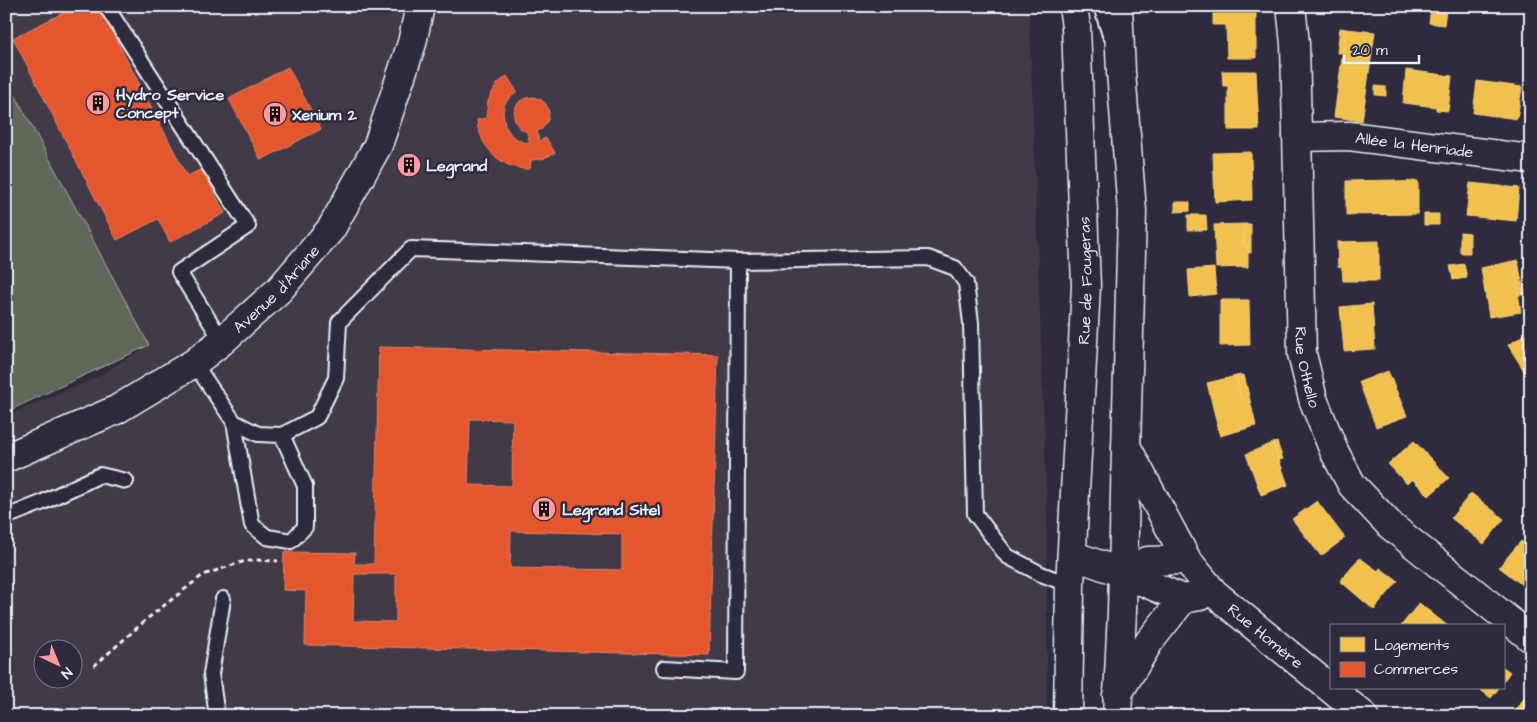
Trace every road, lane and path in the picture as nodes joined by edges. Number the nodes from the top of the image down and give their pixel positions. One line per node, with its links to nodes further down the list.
1 (106, 6): 11 (lane)
2 (420, 6): 11 (street, Avenue d'Ariane)
3 (1073, 6): 19 (street, Rue de Fougeras)
4 (1101, 6): 7 (lane)
5 (1118, 6): 7 (street)
6 (1290, 6): 8 (street, Rue Othello)
7 (1121, 72): 15 (street)
8 (1297, 137): 9 (street, Allée la Henriade); 27 (street, Rue Othello)
9 (1531, 159)
10 (738, 261): 14 (lane); 23 (lane); 29 (lane)
11 (222, 341): 12 (street, Avenue d'Ariane)
12 (194, 363): 13 (lane); 16 (street, Avenue d'Ariane)
13 (234, 422): 14 (lane); 14 (lane)
14 (282, 434)
15 (1126, 446): 20 (street, Rue Homère); 22 (street)
16 (6, 458)
17 (126, 481): 18 (lane)
18 (6, 517)
19 (1072, 555): 22 (street); 23 (street, Rue de Fougeras)
20 (1186, 560): 22 (street); 24 (street, Rue Homère)
21 (278, 561): 28 (path)
22 (1123, 573): 26 (street); 32 (street)
23 (1070, 585): 34 (street, Rue de Fougeras)
24 (1214, 593): 26 (street, Rue Homère); 30 (street, Rue Homère)
25 (223, 599): 33 (lane)
26 (1183, 599): 32 (street)
27 (1531, 638)
28 (94, 666)
29 (664, 668)
30 (1330, 688)
31 (1332, 690): 35 (street, Rue Homère)
32 (1117, 705)
33 (217, 716)
34 (1068, 716)
35 (1364, 716)

